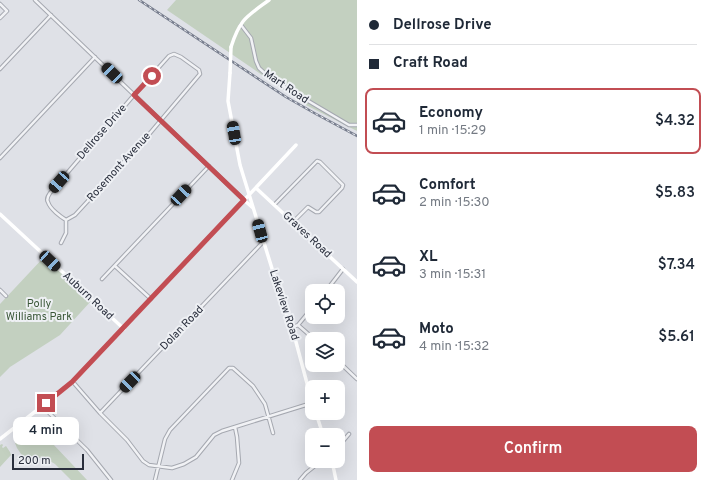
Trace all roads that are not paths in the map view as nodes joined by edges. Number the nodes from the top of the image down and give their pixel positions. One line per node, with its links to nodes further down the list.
1 (35, 0): 4 (street)
2 (269, 0): 6 (street)
3 (0, 4): 5 (street)
4 (51, 15): 7 (street); 8 (street)
5 (0, 18)
6 (240, 24): 12 (street, Mart Road); 17 (street, Lakeview Road, bridge)
7 (95, 57): 10 (street); 14 (street)
8 (0, 69)
9 (200, 74): 10 (street, Dellrose Drive); 11 (street, Rosemont Avenue)
10 (134, 95): 11 (street); 22 (street, Dellrose Drive)
11 (161, 119): 15 (street); 22 (street, Rosemont Avenue)
12 (357, 125)
13 (296, 145): 16 (street)
14 (0, 158)
15 (209, 166): 18 (street); 26 (street)
16 (256, 188): 17 (street); 19 (street, Graves Road)
17 (250, 194): 18 (street); 20 (street, Lakeview Road)
18 (244, 200): 20 (street); 33 (street)
19 (275, 204): 23 (street, Graves Road); 23 (street)
20 (254, 208): 24 (street, Lakeview Road)
21 (0, 214): 37 (street, Auburn Road)
22 (66, 220): 25 (street)
23 (293, 222): 27 (street, Graves Road)
24 (263, 242): 36 (street, Lakeview Road); 45 (street, Dolan Road)
25 (61, 243)
26 (115, 266): 28 (street); 33 (street)
27 (343, 269): 29 (street, Graves Road); 30 (street)
28 (102, 279)
29 (357, 282)
30 (331, 284)
31 (0, 290): 32 (street)
32 (6, 296)
33 (152, 300): 37 (street)
34 (305, 316): 35 (street)
35 (298, 325): 36 (street); 38 (street)
36 (291, 328): 41 (street, Lakeview Road)
37 (124, 329): 42 (street)
38 (306, 332)
39 (345, 368): 40 (street)
40 (357, 379)
41 (306, 380)
42 (72, 382): 44 (street); 45 (street)
43 (305, 404): 46 (street)
44 (42, 406): 50 (street); 55 (street)
45 (100, 413): 52 (street)
46 (269, 416): 47 (street); 48 (street); 52 (street)
47 (235, 427): 52 (street); 57 (street)
48 (274, 433)
49 (349, 434): 51 (street)
50 (0, 439)
51 (345, 439)
52 (159, 467): 56 (street)
53 (312, 468): 58 (street)
54 (333, 468): 59 (street)
55 (112, 480)
56 (155, 480)
57 (232, 480)
58 (300, 480)
59 (336, 480)

